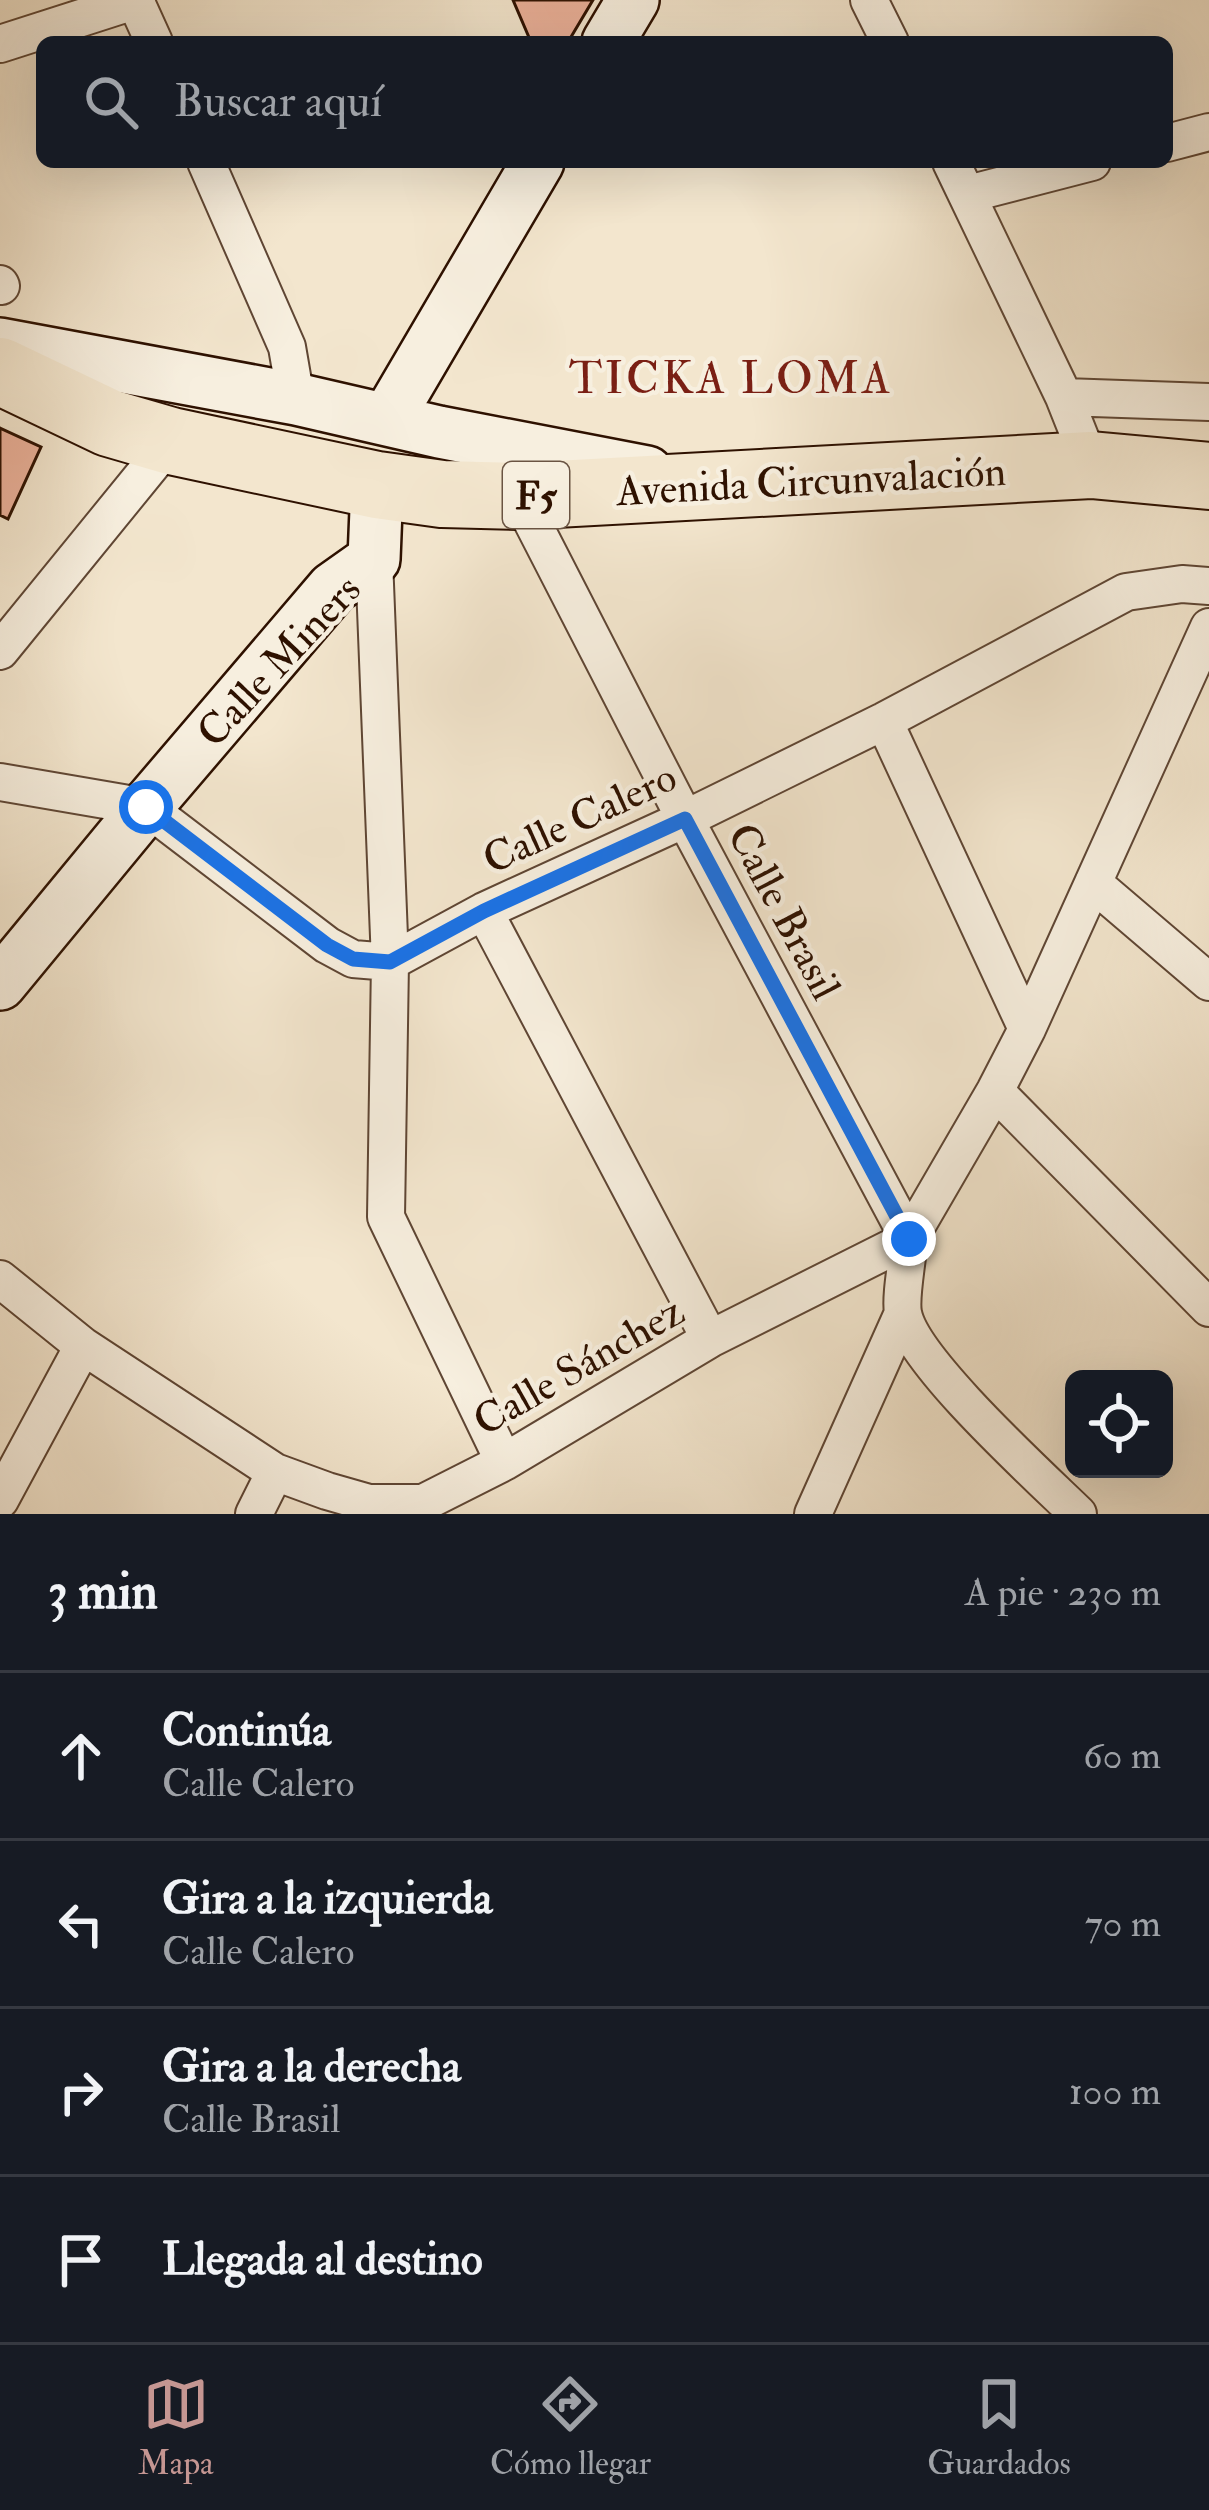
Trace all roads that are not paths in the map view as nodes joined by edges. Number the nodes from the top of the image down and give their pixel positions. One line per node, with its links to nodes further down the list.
1 (136, 0): 4 (street); 7 (street)
2 (633, 0): 5 (main road)
3 (869, 0): 6 (street)
4 (151, 36)
5 (612, 36)
6 (887, 36)
7 (0, 44)
8 (1209, 132): 9 (street)
9 (1173, 141)
10 (209, 168): 17 (street)
11 (534, 168): 19 (main road)
12 (1042, 168): 13 (street)
13 (959, 178): 16 (street)
14 (0, 344): 17 (main road)
15 (0, 371): 20 (highway, Avenida Circunvalación / F5)
16 (1064, 397): 18 (street); 21 (street)
17 (296, 399): 19 (main road)
18 (1209, 402)
19 (388, 418): 23 (main road)
20 (171, 441): 24 (highway, Avenida Circunvalación / F5); 29 (street)
21 (1091, 465): 22 (highway, Avenida Circunvalación / F5); 23 (highway, Avenida Circunvalación / F5)
22 (1209, 476)
23 (717, 484): 25 (highway, Avenida Circunvalación / F5)
24 (377, 485): 25 (highway, Avenida Circunvalación / F5); 26 (main road)
25 (519, 496): 33 (street, Calle Brasil)
26 (374, 559): 32 (main road, Calle Miners); 36 (street)
27 (1209, 586): 30 (street, Calle Calero)
28 (1209, 627): 34 (street)
29 (0, 651)
30 (884, 721): 33 (street, Calle Calero); 39 (street)
31 (0, 782): 32 (street)
32 (146, 807): 36 (street); 38 (main road, Calle Miners)
33 (685, 819): 35 (street, Calle Calero); 41 (street, Calle Brasil)
34 (1093, 884): 37 (street); 39 (street)
35 (484, 911): 36 (street, Calle Calero); 45 (street)
36 (390, 962): 47 (street)
37 (1209, 982)
38 (0, 984)
39 (1027, 1029): 40 (street)
40 (995, 1091): 41 (street); 43 (street)
41 (909, 1239): 44 (street); 45 (street, Calle Sánchez)
42 (6, 1297): 46 (street, Calle Sánchez)
43 (1209, 1308)
44 (903, 1313): 52 (street); 53 (street)
45 (710, 1339): 47 (street, Calle Sánchez)
46 (83, 1346): 48 (street, Calle Sánchez); 49 (street)
47 (503, 1462): 50 (street, Calle Sánchez)
48 (275, 1472): 50 (street, Calle Sánchez); 51 (street)
49 (0, 1500)
50 (329, 1503)
51 (254, 1514)
52 (813, 1514)
53 (1078, 1514)

